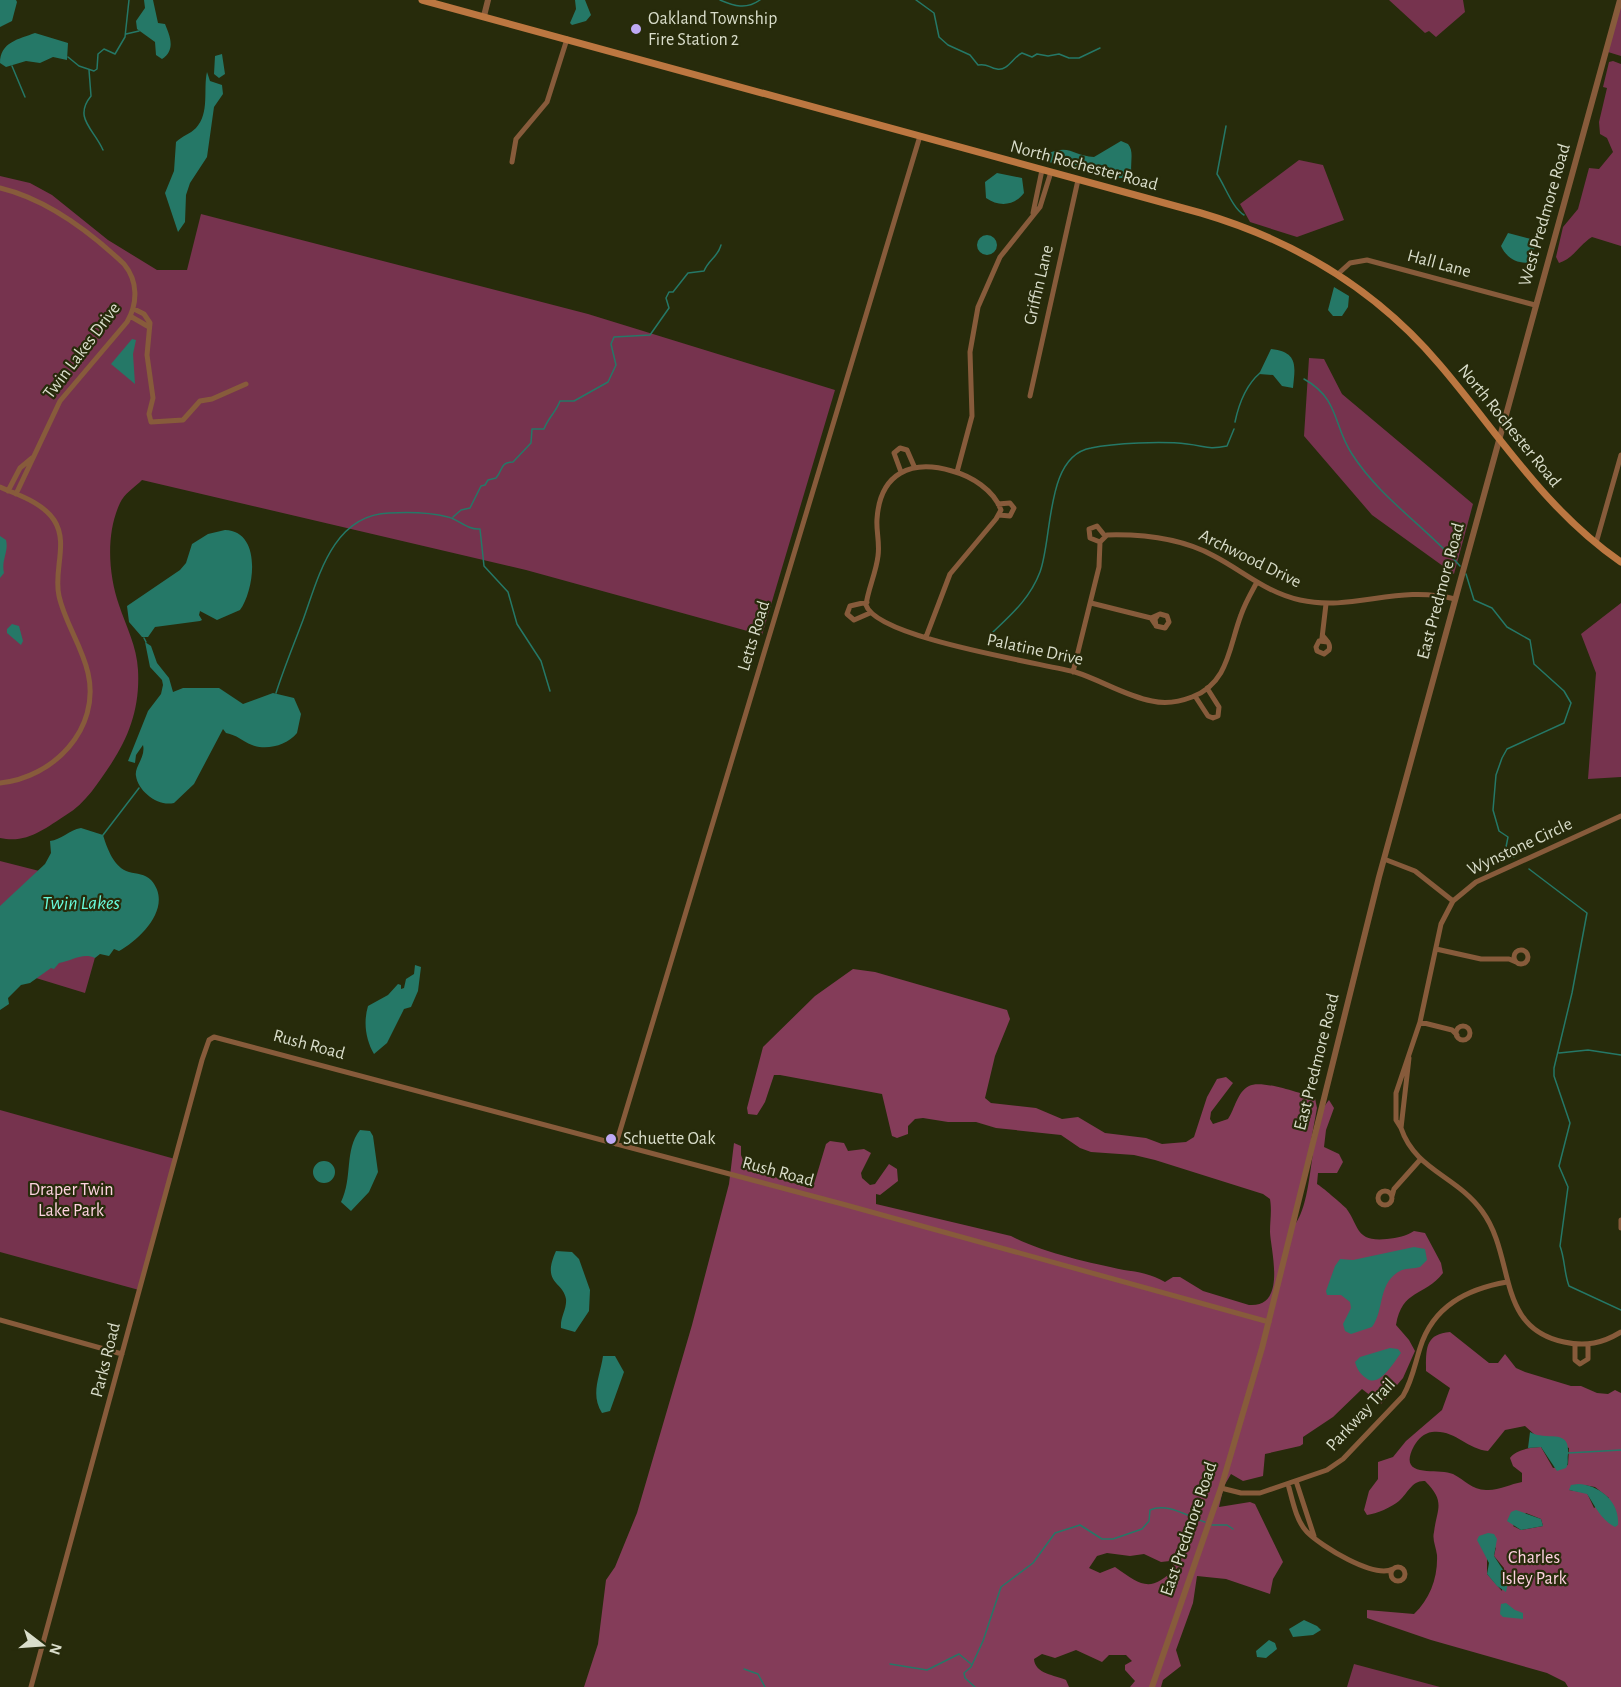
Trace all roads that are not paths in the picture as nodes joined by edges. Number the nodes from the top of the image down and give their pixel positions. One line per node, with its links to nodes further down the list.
1 (422, 0): 4 (main road, North Rochester Road)
2 (488, 0): 4 (street)
3 (1620, 0): 14 (street, West Predmore Road)
4 (484, 16): 5 (main road, North Rochester Road)
5 (567, 39): 6 (main road, North Rochester Road); 7 (street)
6 (920, 136): 8 (main road, North Rochester Road); 60 (street, Letts Road)
7 (512, 162)
8 (1042, 170): 9 (main road, North Rochester Road); 12 (street)
9 (1051, 172): 10 (main road, North Rochester Road); 12 (street)
10 (1078, 180): 13 (main road, North Rochester Road); 19 (street, Griffin Lane)
11 (0, 188): 15 (street, Twin Lakes Drive)
12 (1033, 213): 25 (street)
13 (1339, 273): 14 (street, Hall Lane); 20 (main road, North Rochester Road)
14 (1535, 305): 20 (street, West Predmore Road)
15 (134, 309): 16 (street, Twin Lakes Drive); 17 (street)
16 (130, 316): 17 (street); 22 (street, Twin Lakes Drive)
17 (149, 327): 18 (street)
18 (246, 384)
19 (1030, 396)
20 (1498, 439): 33 (main road, North Rochester Road); 36 (street, East Predmore Road)
21 (1621, 455): 33 (street)
22 (33, 457): 27 (street, Twin Lakes Drive); 28 (street, Twin Lakes Drive)
23 (914, 466): 24 (street); 24 (street); 25 (street)
24 (901, 472): 37 (street)
25 (957, 472): 29 (street)
26 (0, 487): 27 (street)
27 (8, 491): 28 (street)
28 (16, 494): 47 (street)
29 (998, 504): 30 (street); 30 (street)
30 (999, 515): 42 (street)
31 (1105, 536): 32 (street); 32 (street, Archwood Drive); 35 (street, Archwood Drive)
32 (1100, 542): 38 (street, Archwood Drive)
33 (1596, 543): 34 (main road, North Rochester Road)
34 (1621, 562)
35 (1257, 582): 39 (street, Archwood Drive); 45 (street, Palatine Drive)
36 (1455, 599): 39 (street, Archwood Drive); 49 (street, East Predmore Road)
37 (867, 602): 40 (street); 40 (street, Palatine Drive)
38 (1091, 603): 41 (street); 44 (street, Archwood Drive)
39 (1326, 604): 43 (street)
40 (870, 613): 42 (street, Palatine Drive)
41 (1153, 621): 41 (street)
42 (926, 637): 44 (street, Palatine Drive)
43 (1321, 638): 43 (street)
44 (1073, 672): 46 (street, Palatine Drive)
45 (1207, 688): 46 (street, Palatine Drive); 46 (street)
46 (1196, 696)
47 (0, 783)
48 (1621, 816): 50 (street, Wynstone Circle)
49 (1384, 859): 50 (street); 69 (street, East Predmore Road)
50 (1453, 901): 51 (street, Wynstone Circle)
51 (1436, 949): 53 (street); 55 (street, Wynstone Circle)
52 (1515, 953): 53 (street); 54 (street); 54 (street)
53 (1509, 959): 54 (street)
54 (1516, 962)
55 (1420, 1022): 57 (street); 61 (street, Wynstone Circle)
56 (1459, 1027): 57 (street); 58 (street); 58 (street)
57 (1452, 1030): 58 (street)
58 (1457, 1035)
59 (209, 1040): 60 (street, Rush Road); 73 (street, Parks Road)
60 (616, 1144): 69 (street, Rush Road)
61 (1419, 1161): 62 (street); 67 (street, Wynstone Circle)
62 (1394, 1189): 63 (street); 64 (street)
63 (1386, 1191): 64 (street); 64 (street)
64 (1392, 1196)
65 (1621, 1220): 66 (street)
66 (1621, 1228)
67 (1507, 1282): 71 (street, Wynstone Circle); 74 (street, Parkway Trail)
68 (0, 1320): 73 (street)
69 (1269, 1322): 76 (street, East Predmore Road)
70 (1621, 1332): 72 (street, Wynstone Circle)
71 (1575, 1344): 72 (street, Wynstone Circle); 72 (street, Wynstone Circle)
72 (1588, 1345)
73 (122, 1354): 83 (street, Parks Road)
74 (1296, 1481): 75 (street, Parkway Trail); 77 (street)
75 (1288, 1484): 76 (street, Parkway Trail); 78 (street)
76 (1221, 1488): 84 (street, East Predmore Road)
77 (1305, 1507): 78 (street); 79 (street)
78 (1297, 1510): 79 (street)
79 (1314, 1536): 81 (street)
80 (1393, 1569): 81 (street); 82 (street); 82 (street)
81 (1386, 1572): 82 (street)
82 (1392, 1577)
83 (31, 1687)
84 (1152, 1687)

